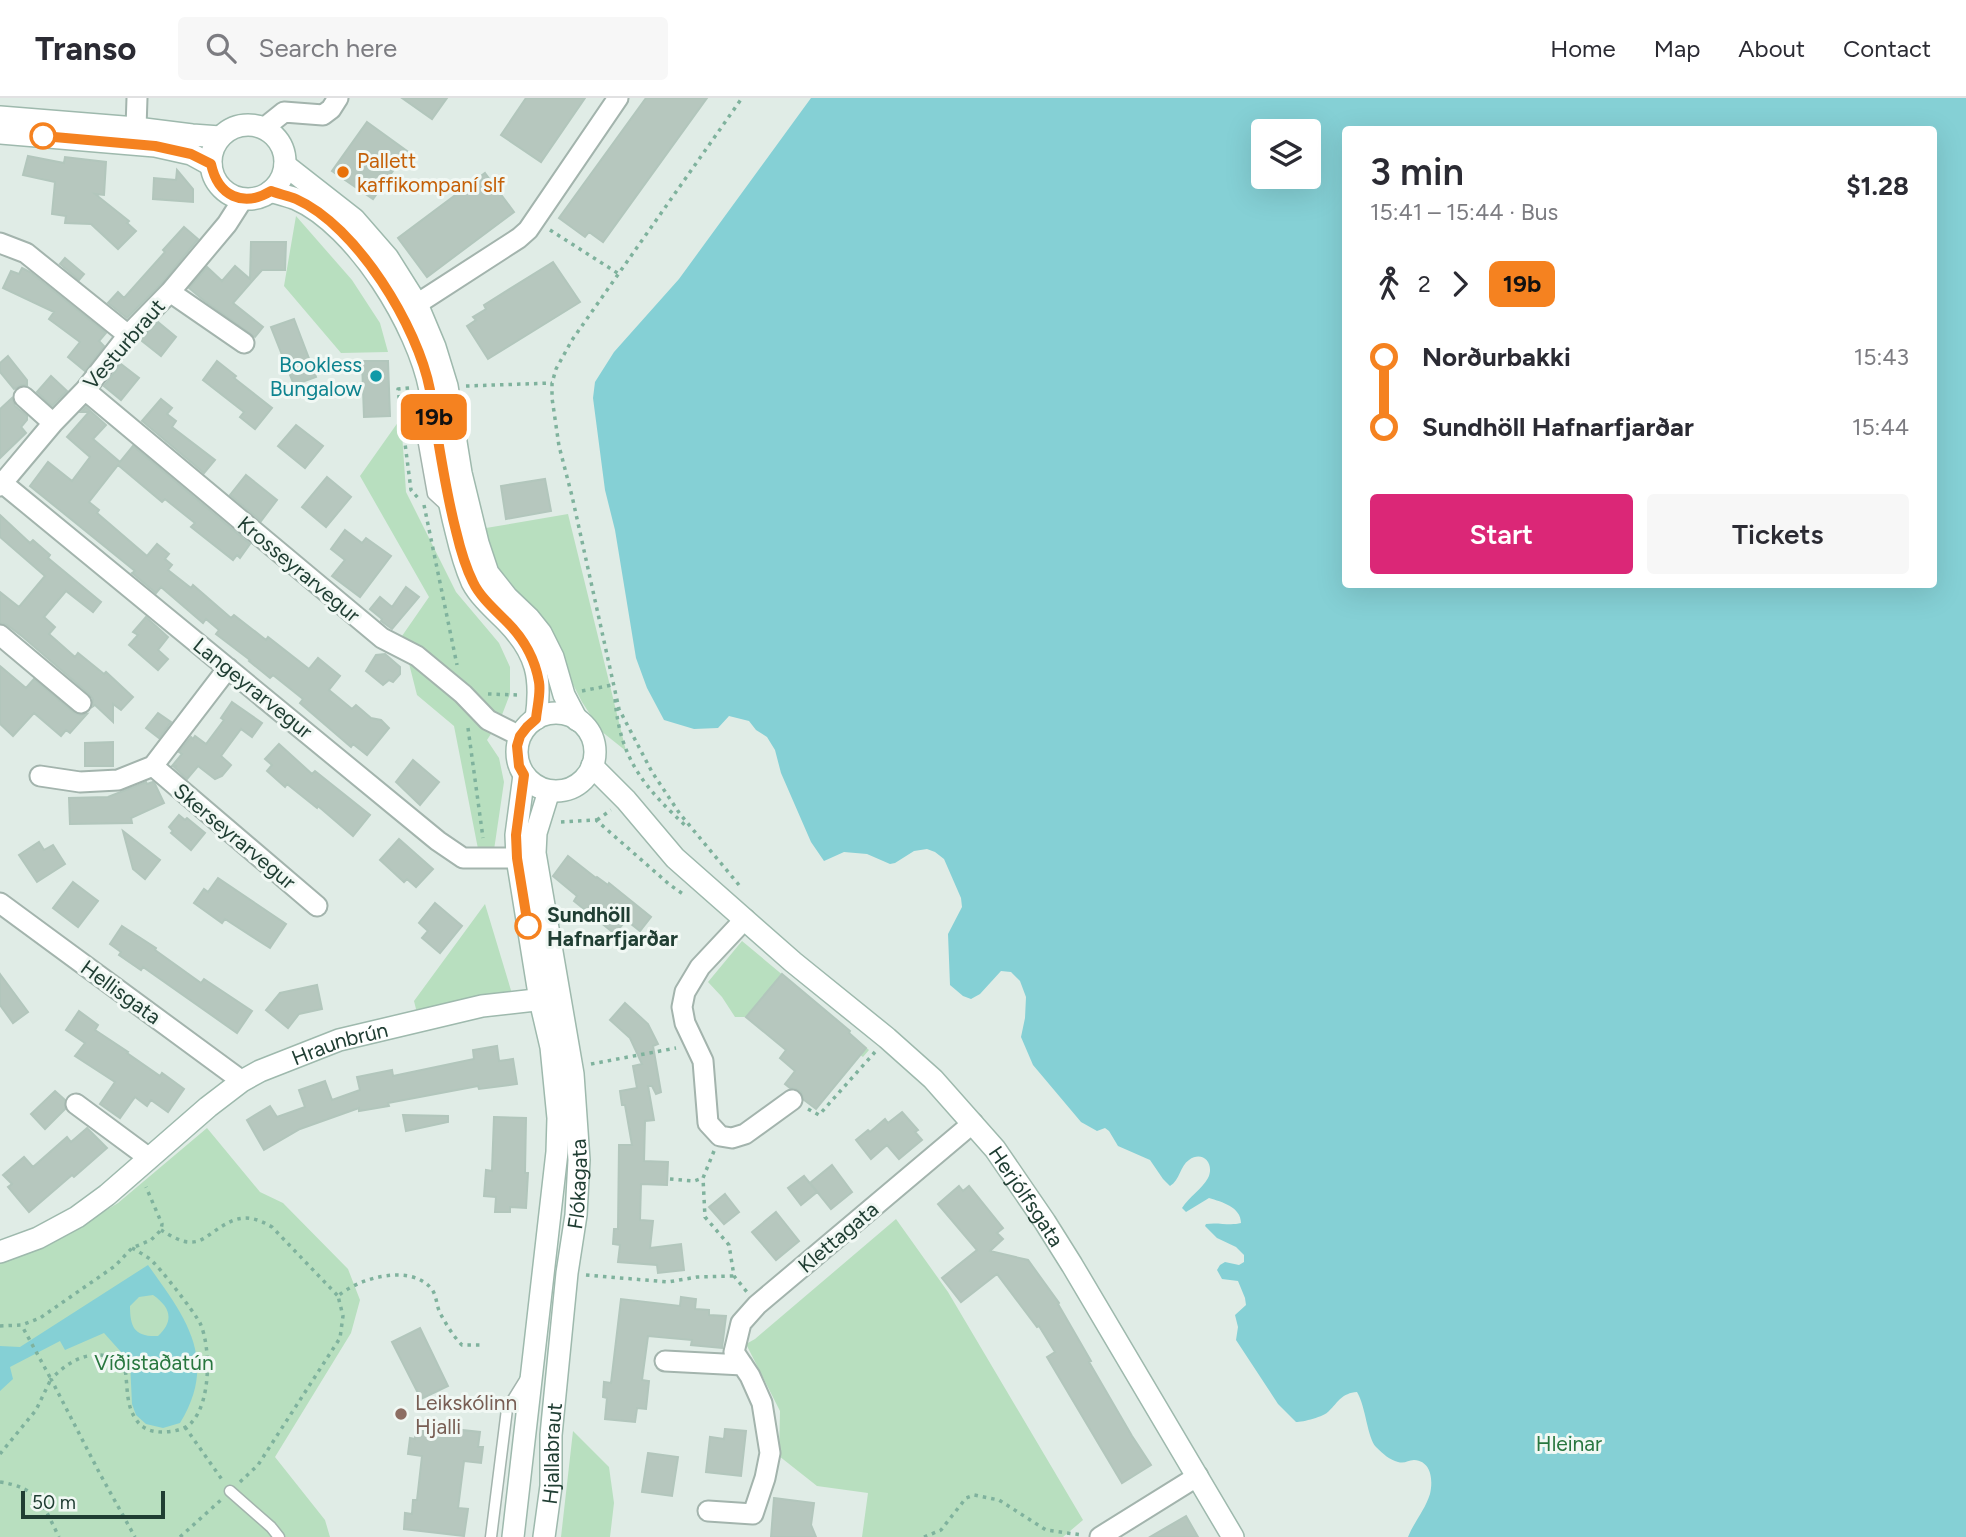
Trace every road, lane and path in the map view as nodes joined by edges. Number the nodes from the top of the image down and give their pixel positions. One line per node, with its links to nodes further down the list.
1 (137, 98): 6 (street)
2 (338, 98): 7 (street)
3 (618, 98): 14 (street)
4 (742, 98): 16 (path)
5 (0, 117): 6 (main road)
6 (136, 128): 9 (main road)
7 (264, 128): 9 (main road); 11 (main road)
8 (0, 134): 10 (main road)
9 (220, 137): 10 (main road)
10 (211, 164): 13 (main road)
11 (285, 165): 12 (main road); 18 (main road)
12 (271, 191): 13 (main road); 29 (main road)
13 (243, 199): 17 (street, Vesturbraut)
14 (534, 220): 16 (path); 18 (street)
15 (0, 243): 19 (street)
16 (619, 274): 27 (path)
17 (170, 292): 19 (street, Vesturbraut); 20 (street)
18 (417, 304): 30 (main road)
19 (128, 335): 21 (street, Vesturbraut)
20 (244, 343)
21 (85, 390): 23 (street, Vesturbraut); 31 (street, Krosseyrarvegur)
22 (24, 397): 23 (street)
23 (53, 423): 24 (street, Vesturbraut)
24 (1, 483): 26 (street, Langeyrarvegur)
25 (0, 635): 28 (street)
26 (228, 668): 32 (street); 39 (street, Langeyrarvegur)
27 (613, 685): 38 (path); 38 (path)
28 (82, 703)
29 (536, 719): 30 (main road); 31 (main road)
30 (577, 720): 33 (main road)
31 (520, 736): 34 (main road)
32 (153, 766): 35 (street); 43 (street, Skerseyrarvegur)
33 (592, 766): 36 (main road); 44 (main road, Herjólfsgata)
34 (524, 775): 36 (main road); 39 (main road)
35 (40, 776)
36 (549, 791): 45 (main road)
37 (559, 822): 41 (path)
38 (700, 839): 40 (path)
39 (517, 858): 45 (main road)
40 (742, 889)
41 (691, 900)
42 (0, 903): 49 (street, Hellisgata)
43 (317, 906)
44 (745, 919): 46 (main road, Herjólfsgata); 47 (street)
45 (549, 998): 49 (main road, Hraunbrún); 69 (main road, Flókagata); 70 (main road, Flókagata)
46 (887, 1038): 50 (path); 52 (main road, Herjólfsgata)
47 (696, 1045): 48 (path); 53 (street)
48 (579, 1066)
49 (242, 1081): 54 (main road, Hraunbrún)
50 (792, 1100): 53 (street)
51 (76, 1104): 54 (street)
52 (973, 1123): 63 (street, Klettagata); 74 (main road, Herjólfsgata)
53 (720, 1136): 55 (path)
54 (143, 1164): 57 (path); 59 (main road, Hraunbrún)
55 (703, 1178): 56 (path); 61 (path)
56 (670, 1179)
57 (161, 1230): 58 (path); 62 (path)
58 (132, 1248): 64 (path); 72 (path)
59 (0, 1252)
60 (582, 1275): 61 (path)
61 (734, 1276): 63 (path)
62 (338, 1296): 66 (path); 76 (path)
63 (757, 1305): 68 (street, Klettagata)
64 (22, 1325): 65 (path); 71 (path)
65 (0, 1326)
66 (480, 1345)
67 (665, 1361): 68 (street)
68 (743, 1366): 77 (street, Klettagata)
69 (533, 1368): 83 (lane); 84 (main road, Hjallabraut)
70 (557, 1371): 85 (main road, Hjallabraut)
71 (51, 1379): 72 (path); 73 (path); 80 (path)
72 (185, 1427): 76 (path)
73 (0, 1454)
74 (1198, 1476): 78 (street); 87 (main road, Herjólfsgata)
75 (0, 1482): 79 (path)
76 (230, 1491): 81 (path); 82 (lane)
77 (708, 1511)
78 (1093, 1536): 86 (path)
79 (59, 1537)
80 (135, 1537)
81 (180, 1537)
82 (279, 1537)
83 (491, 1537)
84 (513, 1537)
85 (544, 1537)
86 (924, 1537)
87 (1233, 1537)

